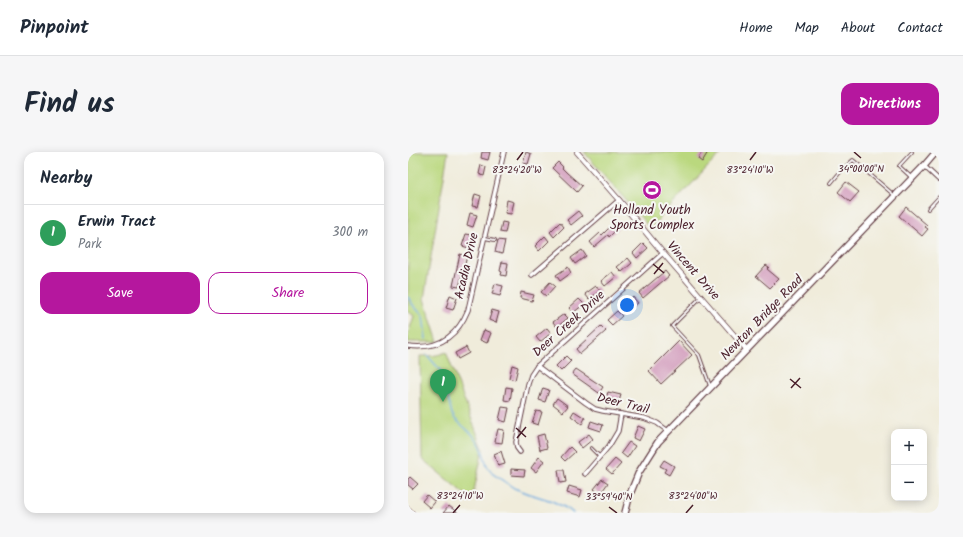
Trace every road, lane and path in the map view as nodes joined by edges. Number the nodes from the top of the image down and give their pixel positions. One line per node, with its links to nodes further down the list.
1 (504, 152): 13 (street, Acadia Drive)
2 (577, 152): 11 (street, Vincent Drive)
3 (912, 152): 6 (lane)
4 (936, 152): 5 (main road, Newton Bridge Road)
5 (924, 166): 6 (main road, Newton Bridge Road); 7 (street)
6 (913, 178): 9 (main road, Newton Bridge Road)
7 (939, 180)
8 (831, 183): 9 (lane)
9 (895, 196): 19 (main road, Newton Bridge Road)
10 (939, 197): 12 (lane)
11 (619, 200): 15 (street, Vincent Drive); 16 (street)
12 (928, 209)
13 (484, 238): 14 (lane); 18 (street, Acadia Drive)
14 (495, 240)
15 (663, 253): 17 (street, Vincent Drive); 20 (street, Deer Creek Drive)
16 (532, 275)
17 (701, 297): 19 (street, Vincent Drive); 21 (lane)
18 (408, 346)
19 (747, 350): 21 (main road, Newton Bridge Road)
20 (537, 366): 22 (street, Deer Trail); 25 (street, Deer Creek Drive)
21 (711, 387): 23 (main road, Newton Bridge Road)
22 (621, 414): 23 (street, Deer Trail); 26 (street)
23 (668, 431): 30 (main road, Newton Bridge Road)
24 (591, 448): 26 (lane)
25 (520, 452)
26 (600, 457): 27 (street)
27 (585, 474)
28 (408, 509): 29 (street)
29 (412, 513)
30 (625, 513)

